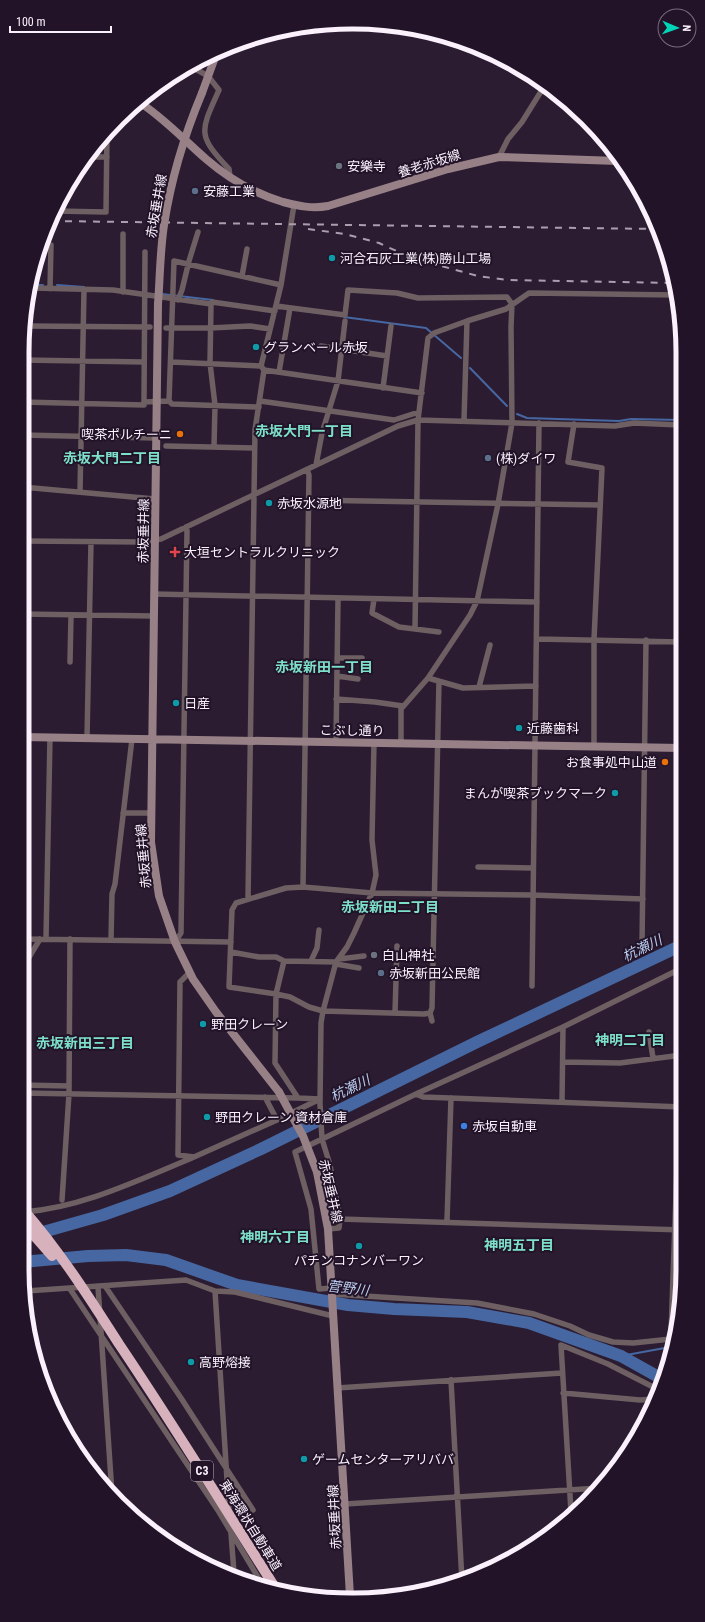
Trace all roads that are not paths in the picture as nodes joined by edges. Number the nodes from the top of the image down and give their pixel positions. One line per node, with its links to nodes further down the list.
1 (214, 60): 3 (main road, 赤坂垂井線)
2 (196, 69): 3 (street)
3 (208, 76): 11 (street); 58 (main road, 赤坂垂井線, bridge)
4 (541, 91): 9 (street)
5 (144, 105): 11 (main road, 養老赤坂線)
6 (107, 142): 8 (street)
7 (95, 157): 8 (street)
8 (107, 157): 13 (street)
9 (499, 157): 10 (main road, 養老赤坂線); 12 (main road, 養老赤坂線)
10 (612, 161)
11 (230, 176): 12 (main road, 養老赤坂線)
12 (294, 205): 21 (street)
13 (61, 211)
14 (198, 232): 19 (street)
15 (123, 234): 25 (street)
16 (51, 245): 23 (street)
17 (248, 249): 20 (street)
18 (145, 252): 26 (street)
19 (188, 264): 20 (street); 28 (street); 28 (street)
20 (242, 276): 21 (street)
21 (281, 285): 31 (street)
22 (35, 288): 23 (street)
23 (50, 289): 24 (street)
24 (84, 290): 25 (street); 37 (street)
25 (123, 290): 26 (street)
26 (145, 293): 28 (street); 38 (street)
27 (671, 295): 30 (street)
28 (175, 297): 29 (street); 39 (street)
29 (211, 304): 31 (street); 40 (street)
30 (512, 304): 32 (street); 34 (street); 66 (street)
31 (276, 309): 32 (street); 41 (street)
32 (290, 310): 51 (street)
33 (345, 321): 43 (street)
34 (467, 321): 54 (street); 65 (street)
35 (30, 326): 37 (street)
36 (392, 326): 44 (street)
37 (82, 327): 38 (street); 46 (street)
38 (147, 327): 47 (street)
39 (169, 327): 40 (street); 48 (street)
40 (210, 328): 41 (street); 49 (street)
41 (270, 329): 50 (street)
42 (321, 346): 43 (street)
43 (342, 349): 44 (street); 52 (street)
44 (387, 356): 53 (street)
45 (29, 360): 46 (street)
46 (82, 361): 47 (street); 59 (street)
47 (144, 362): 57 (street)
48 (171, 362): 49 (street); 55 (street)
49 (210, 363): 50 (street); 61 (street)
50 (262, 368): 51 (street); 60 (street)
51 (279, 372): 52 (street)
52 (338, 382): 53 (street); 62 (street)
53 (383, 388): 54 (street)
54 (422, 393): 63 (street)
55 (169, 401): 58 (street); 61 (street)
56 (29, 402): 59 (street)
57 (144, 402): 58 (street); 59 (street)
58 (157, 402): 72 (main road, 赤坂垂井線)
59 (81, 403): 71 (street)
60 (260, 404): 61 (street); 62 (street); 75 (street)
61 (215, 405): 74 (street)
62 (329, 411): 63 (street); 76 (street)
63 (419, 412): 64 (street)
64 (418, 420): 65 (street); 76 (street); 83 (street)
65 (464, 420): 66 (street)
66 (512, 423): 67 (street); 85 (street)
67 (539, 423): 68 (street); 84 (street)
68 (574, 424): 69 (street); 86 (street)
69 (676, 425)
70 (29, 435): 71 (street)
71 (81, 436): 72 (street); 79 (street)
72 (156, 438): 81 (main road, 赤坂垂井線)
73 (166, 446): 74 (street)
74 (214, 447): 75 (street)
75 (254, 448): 80 (street)
76 (316, 465): 77 (street)
77 (307, 469): 80 (street); 82 (street)
78 (29, 488): 79 (street)
79 (80, 492): 81 (street)
80 (254, 494): 87 (street); 93 (street)
81 (155, 499): 88 (main road, 赤坂垂井線)
82 (308, 500): 83 (street); 94 (street)
83 (417, 502): 85 (street); 97 (street)
84 (538, 503): 85 (street); 86 (street); 99 (street)
85 (498, 504): 98 (street)
86 (600, 505): 107 (street)
87 (186, 527): 88 (street); 92 (street)
88 (154, 540): 90 (street); 91 (main road, 赤坂垂井線)
89 (29, 541): 90 (street)
90 (91, 542): 102 (street)
91 (154, 594): 92 (street); 103 (main road, 赤坂垂井線)
92 (187, 596): 93 (street); 127 (street)
93 (252, 597): 94 (street); 128 (street)
94 (307, 598): 95 (street); 129 (street)
95 (338, 599): 96 (street); 111 (street)
96 (374, 599): 97 (street); 104 (street)
97 (415, 600): 98 (street); 104 (street)
98 (477, 601): 99 (street); 116 (street)
99 (537, 602): 106 (street)
100 (29, 614): 101 (street)
101 (71, 616): 102 (street); 113 (street)
102 (89, 616): 103 (street); 124 (street)
103 (153, 616): 126 (main road, 赤坂垂井線)
104 (415, 629): 105 (street)
105 (439, 632)
106 (536, 639): 107 (street); 118 (street)
107 (594, 640): 108 (street); 135 (street)
108 (646, 640): 109 (street); 136 (street)
109 (676, 642)
110 (490, 645): 119 (street)
111 (337, 658): 112 (street); 114 (street)
112 (362, 658)
113 (70, 662)
114 (337, 676): 115 (street); 120 (street)
115 (358, 678)
116 (428, 678): 117 (street); 121 (street)
117 (439, 681): 119 (street); 133 (street)
118 (536, 686): 119 (street); 134 (street)
119 (479, 687)
120 (336, 699): 121 (street); 130 (street)
121 (403, 706): 132 (street)
122 (29, 737): 123 (main road, こぶし通り)
123 (50, 737): 124 (main road, こぶし通り); 150 (street)
124 (87, 738): 125 (main road, こぶし通り)
125 (132, 739): 126 (main road, こぶし通り); 138 (street)
126 (152, 739): 127 (main road, こぶし通り); 139 (main road, 赤坂垂井線)
127 (184, 739): 128 (main road, こぶし通り); 153 (street)
128 (250, 740): 129 (main road, こぶし通り); 146 (street)
129 (304, 741): 130 (main road, こぶし通り); 142 (street)
130 (336, 741): 131 (main road, こぶし通り)
131 (374, 742): 132 (main road, こぶし通り); 143 (street)
132 (401, 743): 133 (main road, こぶし通り)
133 (437, 744): 134 (main road, こぶし通り); 144 (street)
134 (535, 745): 135 (main road, こぶし通り); 141 (street)
135 (594, 746): 136 (main road, こぶし通り)
136 (645, 747): 137 (main road, こぶし通り); 147 (street)
137 (676, 748)
138 (123, 813): 139 (street); 152 (street)
139 (151, 813): 153 (main road, 赤坂垂井線)
140 (478, 867): 141 (street)
141 (532, 868): 145 (street)
142 (303, 887): 143 (street); 146 (street)
143 (372, 893): 144 (street); 162 (street)
144 (434, 894): 145 (street); 170 (street)
145 (532, 895): 147 (street); 166 (street)
146 (248, 899): 154 (street)
147 (643, 899): 155 (street)
148 (319, 930): 161 (street)
149 (29, 939): 150 (street)
150 (43, 939): 151 (street); 159 (street)
151 (70, 939): 152 (street); 178 (street)
152 (111, 940): 153 (street)
153 (175, 942): 154 (street); 165 (main road, 赤坂垂井線)
154 (231, 942): 157 (street)
155 (642, 945)
156 (397, 946): 169 (street)
157 (230, 952): 160 (street); 167 (street)
158 (364, 956): 162 (street)
159 (29, 959)
160 (284, 961): 161 (street); 167 (street)
161 (311, 961): 162 (street)
162 (337, 961): 163 (street); 168 (street)
163 (359, 968)
164 (676, 971): 172 (street)
165 (190, 972): 182 (street); 200 (main road, 赤坂垂井線, bridge)
166 (532, 986)
167 (276, 994): 168 (street); 184 (street)
168 (323, 1011): 169 (street); 186 (street)
169 (394, 1013): 170 (street)
170 (430, 1013): 171 (street)
171 (432, 1021)
172 (563, 1027): 176 (street); 181 (street)
173 (649, 1032): 175 (street)
174 (676, 1056): 175 (street)
175 (653, 1058): 176 (street)
176 (563, 1062): 187 (street)
177 (29, 1086): 178 (street)
178 (69, 1086): 180 (street)
179 (29, 1093): 180 (street)
180 (69, 1094): 182 (street); 192 (street)
181 (416, 1094): 185 (street); 190 (street)
182 (180, 1096): 183 (street); 191 (street)
183 (265, 1097): 184 (street); 189 (street)
184 (298, 1098): 186 (street)
185 (451, 1098): 187 (street); 197 (street)
186 (320, 1101): 189 (street); 190 (street)
187 (562, 1102): 188 (street)
188 (676, 1107)
189 (277, 1120): 191 (street)
190 (322, 1137): 196 (street); 206 (street)
191 (194, 1157): 194 (street)
192 (62, 1200)
193 (676, 1209): 198 (street)
194 (29, 1211)
195 (29, 1217): 211 (highway, 東海環状自動車道 / C3, bridge)
196 (340, 1219): 197 (street); 200 (street)
197 (447, 1221): 198 (street)
198 (675, 1229): 208 (street)
199 (29, 1230): 211 (highway, 東海環状自動車道 / C3, bridge)
200 (328, 1230): 206 (main road, 赤坂垂井線)
201 (105, 1286): 202 (street); 205 (street); 218 (street)
202 (98, 1287): 203 (street); 209 (street)
203 (70, 1289): 204 (street); 209 (street)
204 (30, 1291)
205 (215, 1291): 207 (street); 218 (street)
206 (332, 1291): 207 (main road, 赤坂垂井線); 210 (street)
207 (333, 1314): 215 (main road, 赤坂垂井線)
208 (671, 1323)
209 (101, 1337): 219 (street); 226 (street)
210 (669, 1338)
211 (127, 1355): 230 (highway, 東海環状自動車道 / C3, bridge)
212 (562, 1373): 213 (street); 214 (street); 216 (street)
213 (451, 1380): 215 (street); 222 (street)
214 (653, 1387)
215 (338, 1388): 223 (main road, 赤坂垂井線)
216 (563, 1393): 217 (street); 221 (street)
217 (648, 1399)
218 (226, 1468): 225 (street); 226 (street)
219 (111, 1485)
220 (590, 1489): 221 (street)
221 (570, 1490): 222 (street); 224 (street)
222 (457, 1496): 223 (street); 228 (street)
223 (345, 1504): 231 (main road, 赤坂垂井線)
224 (571, 1508)
225 (253, 1510)
226 (231, 1532): 227 (street); 229 (street)
227 (234, 1570)
228 (462, 1574)
229 (259, 1579)
230 (272, 1583)
231 (350, 1593)

